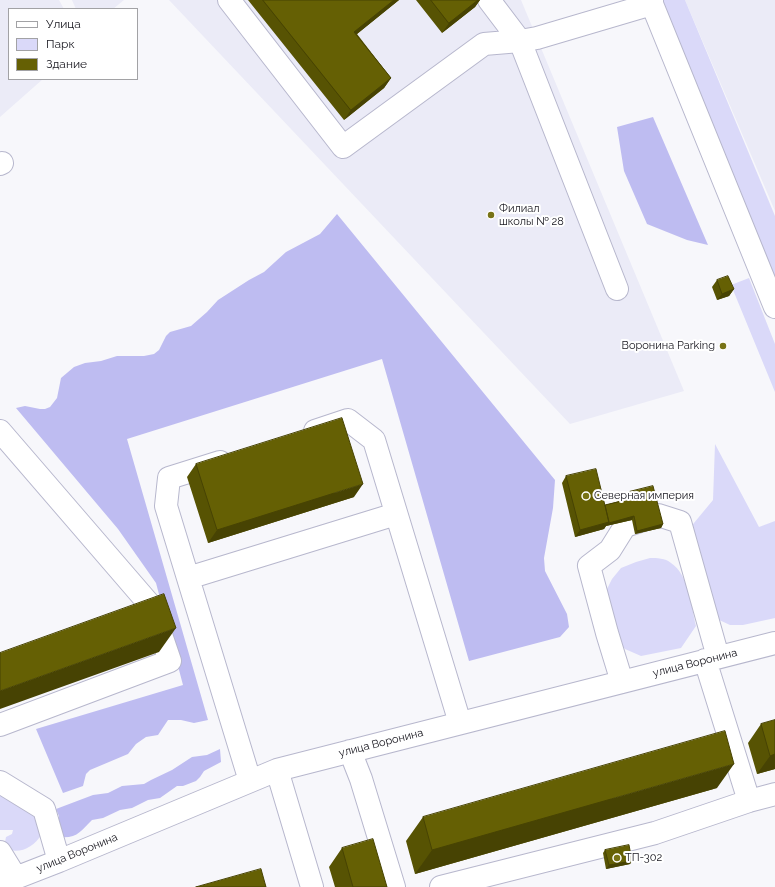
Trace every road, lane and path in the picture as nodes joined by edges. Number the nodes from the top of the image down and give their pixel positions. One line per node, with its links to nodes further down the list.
1 (229, 0): 4 (street)
2 (489, 0): 4 (street)
3 (652, 2): 4 (street); 6 (street)
4 (520, 41): 5 (street)
5 (617, 289)
6 (775, 307)
7 (0, 431): 12 (street)
8 (295, 437): 10 (street)
9 (238, 456): 11 (street)
10 (396, 514): 11 (street); 17 (street)
11 (188, 578): 21 (street)
12 (151, 606): 13 (street); 18 (street)
13 (129, 614)
14 (775, 642): 15 (street, улица Воронина)
15 (711, 659): 16 (street, улица Воронина); 16 (street); 24 (street)
16 (622, 682): 17 (street, улица Воронина)
17 (460, 723): 19 (street, улица Воронина)
18 (0, 725)
19 (350, 751): 20 (street, улица Воронина); 30 (street)
20 (277, 770): 21 (street, улица Воронина); 29 (street)
21 (250, 781): 26 (street, улица Воронина)
22 (0, 782): 26 (street)
23 (775, 794): 24 (street)
24 (749, 801): 28 (street)
25 (0, 852): 27 (street)
26 (59, 861): 27 (street, улица Воронина)
27 (8, 881)
28 (471, 883): 31 (street)
29 (312, 887)
30 (394, 887)
31 (441, 887)

